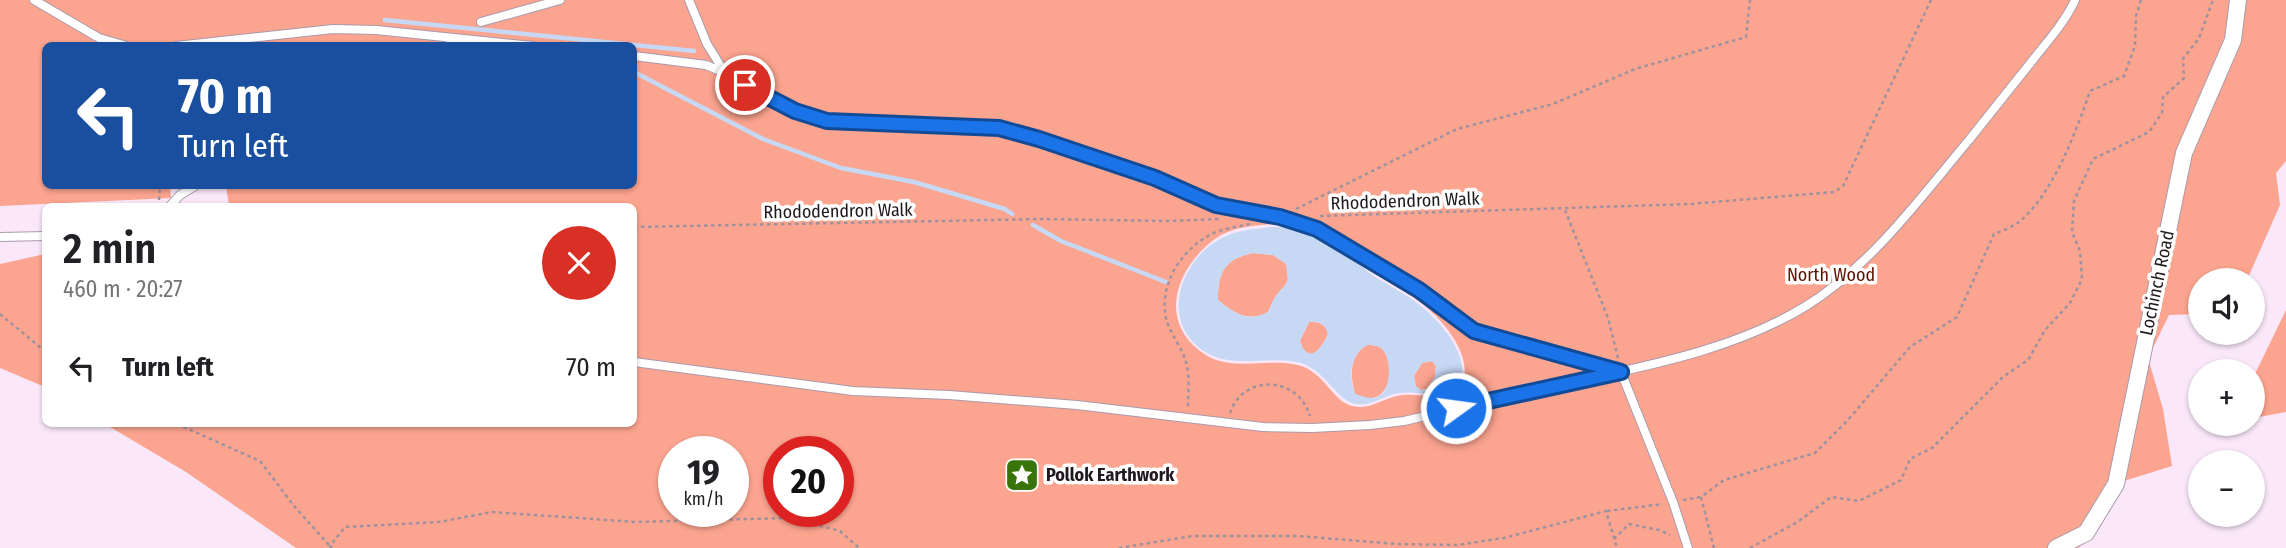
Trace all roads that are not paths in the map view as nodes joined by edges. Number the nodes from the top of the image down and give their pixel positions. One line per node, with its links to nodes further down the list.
1 (34, 0): 8 (lane)
2 (560, 0): 6 (lane)
3 (689, 0): 13 (lane)
4 (2075, 0): 19 (lane)
5 (2238, 0): 21 (street, Lochinch Road)
6 (481, 22)
7 (474, 39): 9 (lane); 10 (lane); 11 (lane)
8 (113, 42)
9 (213, 42)
10 (462, 42)
11 (499, 42)
12 (637, 56): 13 (lane)
13 (724, 72): 19 (lane)
14 (190, 189): 15 (lane)
15 (173, 203)
16 (42, 236): 17 (lane)
17 (0, 237)
18 (637, 362): 19 (lane)
19 (1621, 372): 20 (lane)
20 (1687, 545)
21 (2056, 548)

